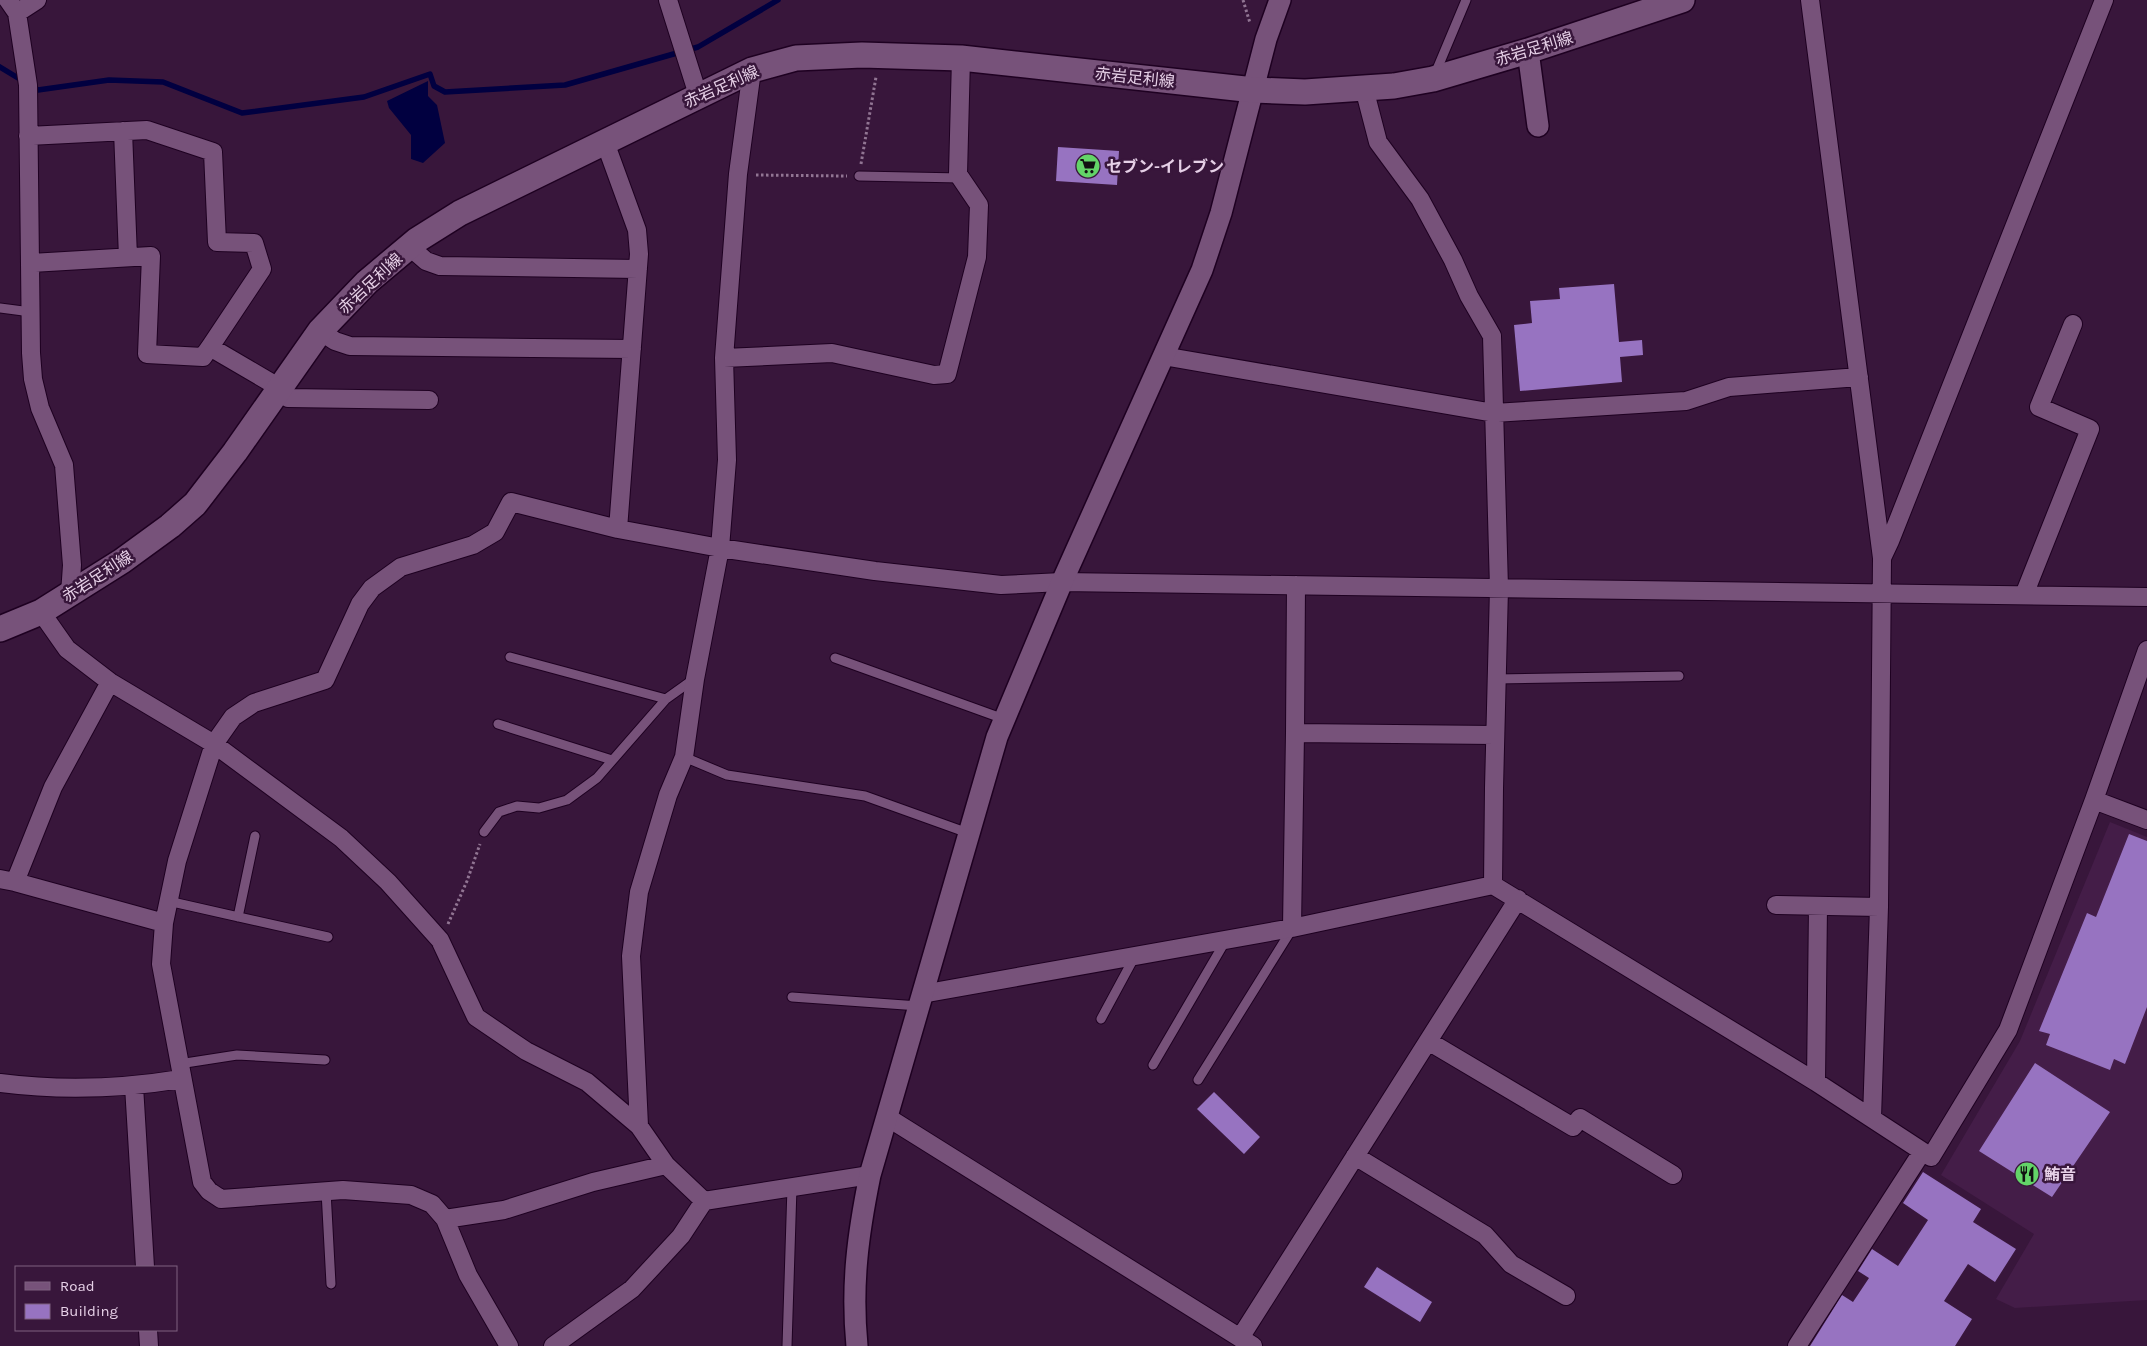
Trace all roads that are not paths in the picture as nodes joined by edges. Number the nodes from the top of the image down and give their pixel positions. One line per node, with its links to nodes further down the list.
1 (37, 0): 8 (street)
2 (668, 0): 15 (street)
3 (1280, 0): 14 (street)
4 (1466, 0): 12 (lane)
5 (1682, 0): 9 (main road, 赤岩足利線)
6 (1810, 0): 34 (street)
7 (2104, 0): 40 (street)
8 (12, 6): 18 (street)
9 (1528, 51): 12 (main road, 赤岩足利線); 16 (street)
10 (961, 58): 11 (main road, 赤岩足利線); 14 (main road, 赤岩足利線); 21 (street)
11 (752, 70): 15 (main road, 赤岩足利線); 33 (street)
12 (1433, 79): 13 (main road, 赤岩足利線)
13 (1364, 88): 14 (main road, 赤岩足利線); 37 (street)
14 (1254, 90): 32 (street)
15 (698, 95): 19 (main road, 赤岩足利線)
16 (1538, 126)
17 (124, 131): 18 (street); 23 (street); 30 (street)
18 (28, 136): 24 (street)
19 (605, 142): 22 (main road, 赤岩足利線); 25 (street)
20 (859, 176): 21 (lane)
21 (961, 178): 33 (street)
22 (410, 247): 25 (street); 29 (main road, 赤岩足利線)
23 (128, 257): 24 (street); 30 (street)
24 (31, 263): 27 (street)
25 (638, 269): 31 (street)
26 (0, 308): 27 (lane)
27 (31, 312): 45 (street)
28 (2073, 324): 46 (street)
29 (320, 331): 31 (street); 35 (main road, 赤岩足利線)
30 (210, 347): 35 (street)
31 (632, 349): 38 (street)
32 (1163, 356): 37 (street); 41 (street)
33 (724, 358): 39 (street)
34 (1859, 377): 37 (street); 40 (street)
35 (280, 388): 36 (street); 45 (main road, 赤岩足利線)
36 (429, 400)
37 (1494, 413): 43 (street)
38 (618, 529): 39 (street); 62 (street)
39 (720, 548): 41 (street); 54 (street)
40 (1882, 558): 44 (street)
41 (1062, 582): 42 (street); 58 (street)
42 (1296, 585): 43 (street); 60 (street)
43 (1499, 588): 44 (street); 55 (street)
44 (1881, 592): 46 (street); 76 (street)
45 (70, 594): 48 (main road, 赤岩足利線)
46 (2024, 595): 47 (street)
47 (2147, 597)
48 (41, 612): 49 (main road, 赤岩足利線); 56 (street)
49 (0, 629)
50 (2147, 650): 65 (street)
51 (510, 657): 57 (lane)
52 (835, 658): 58 (lane)
53 (1679, 676): 55 (lane)
54 (695, 679): 57 (lane); 63 (street)
55 (1496, 679): 61 (street)
56 (110, 682): 62 (street); 70 (street)
57 (666, 699): 64 (lane)
58 (1004, 719): 68 (street)
59 (498, 724): 64 (lane)
60 (1295, 733): 61 (street); 79 (street)
61 (1495, 735): 71 (street)
62 (214, 744): 73 (street); 96 (street)
63 (684, 757): 68 (lane); 96 (street)
64 (612, 760): 67 (lane)
65 (2094, 800): 66 (street); 97 (street)
66 (2147, 820)
67 (484, 832)
68 (968, 833): 84 (street)
69 (255, 836): 77 (lane)
70 (8, 880): 78 (street)
71 (1493, 885): 72 (street); 79 (street)
72 (1518, 899): 86 (street); 91 (street)
73 (168, 901): 77 (lane); 78 (street)
74 (1776, 905): 75 (street)
75 (1818, 906): 76 (street); 91 (street)
76 (1879, 907): 95 (street)
77 (238, 917): 80 (lane)
78 (164, 923): 89 (street)
79 (1292, 928): 81 (street); 90 (lane)
80 (328, 937)
81 (1226, 940): 82 (street); 88 (lane)
82 (1136, 956): 84 (street); 85 (lane)
83 (792, 996): 84 (lane)
84 (921, 1000): 94 (street)
85 (1100, 1019)
86 (1428, 1041): 98 (street); 101 (street)
87 (326, 1060): 89 (lane)
88 (1153, 1065)
89 (180, 1071): 93 (street); 103 (street)
90 (1198, 1080)
91 (1816, 1082): 95 (street)
92 (0, 1083): 93 (street)
93 (134, 1086): 106 (street)
94 (887, 1117): 100 (street); 110 (street)
95 (1872, 1118): 97 (street)
96 (639, 1126): 99 (street)
97 (1922, 1152): 116 (street)
98 (1355, 1156): 108 (street); 110 (street)
99 (666, 1165): 104 (street); 105 (street)
100 (870, 1175): 102 (street); 115 (street)
101 (1673, 1175)
102 (792, 1187): 104 (street); 114 (lane)
103 (326, 1191): 105 (street); 107 (lane)
104 (704, 1201): 113 (street)
105 (445, 1219): 112 (street)
106 (144, 1266)
107 (331, 1284)
108 (1567, 1298)
109 (148, 1331): 111 (street)
110 (1242, 1343)
111 (149, 1346)
112 (509, 1346)
113 (553, 1346)
114 (787, 1346)
115 (857, 1346)
116 (1798, 1346)

